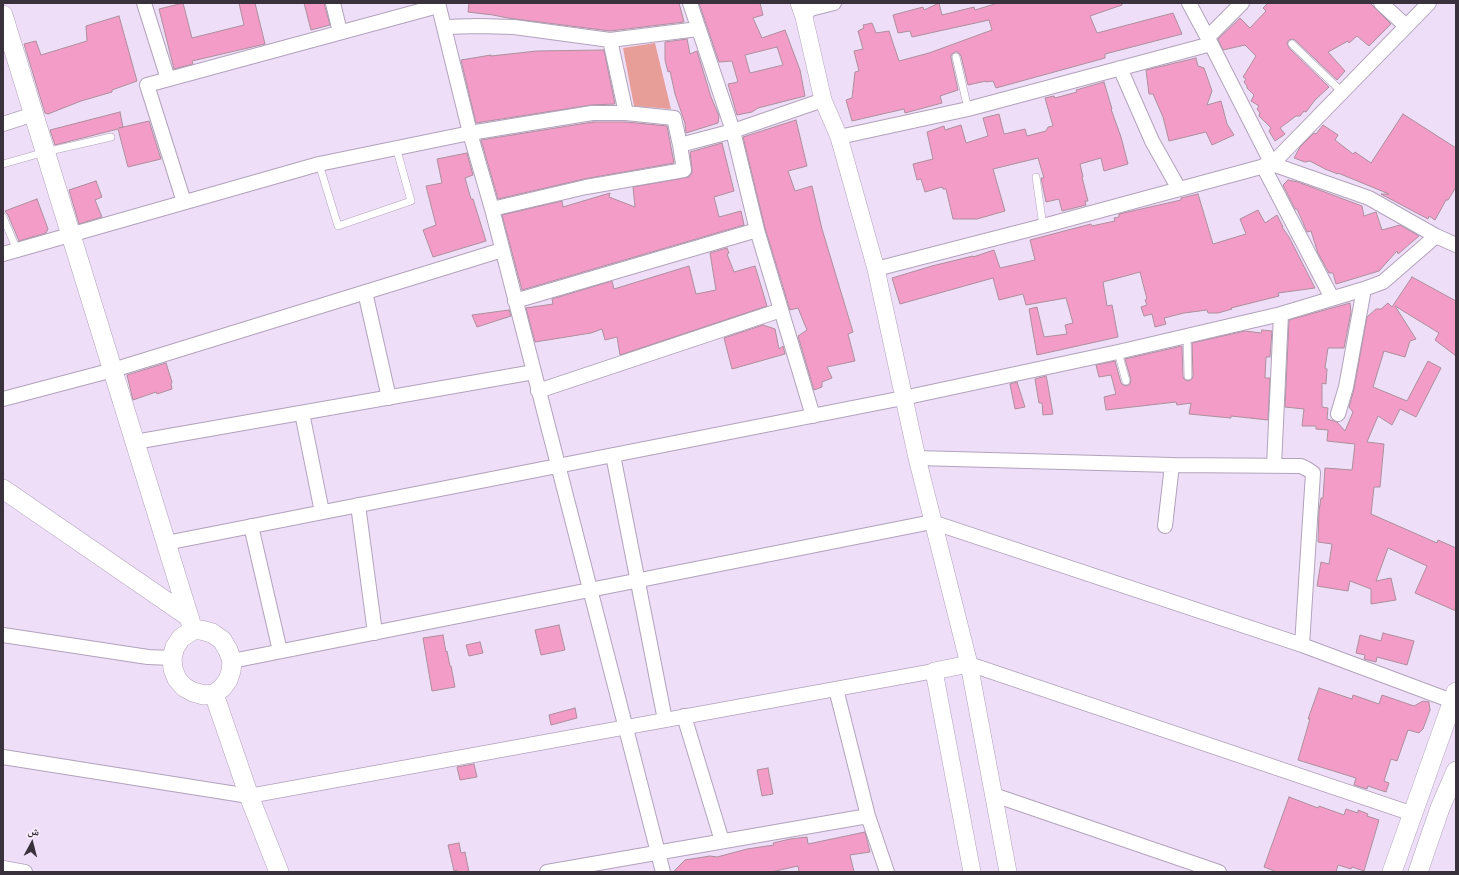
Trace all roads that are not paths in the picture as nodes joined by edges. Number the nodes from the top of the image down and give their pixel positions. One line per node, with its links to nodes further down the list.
1 (144, 3): 21 (street)
2 (333, 3): 15 (street)
3 (690, 3): 14 (street)
4 (834, 3): 10 (street)
5 (1189, 3): 17 (street)
6 (1242, 3): 17 (street)
7 (1381, 3): 12 (street)
8 (1429, 3): 12 (street)
9 (438, 4): 13 (street); 15 (street)
10 (802, 10): 23 (street)
11 (3, 15): 25 (main road)
12 (1406, 26): 22 (street)
13 (444, 27): 16 (street); 29 (street)
14 (698, 29): 16 (street); 28 (street)
15 (340, 32): 21 (street)
16 (610, 40): 26 (street)
17 (1210, 40): 20 (street); 37 (street)
18 (1292, 44): 22 (lane)
19 (956, 57): 24 (lane)
20 (1120, 68): 24 (street); 39 (street)
21 (168, 79): 40 (street)
22 (1342, 92): 37 (street)
23 (823, 100): 28 (street); 31 (street)
24 (968, 109): 31 (street)
25 (34, 114): 27 (street); 34 (main road)
26 (626, 114): 29 (street); 32 (street)
27 (3, 124)
28 (733, 132): 32 (street); 44 (street)
29 (470, 133): 33 (street); 41 (street)
30 (111, 137): 34 (lane)
31 (839, 137): 51 (street)
32 (680, 145): 41 (street)
33 (396, 147): 36 (street); 36 (lane)
34 (45, 152): 35 (lane); 45 (main road)
35 (3, 164)
36 (319, 164): 40 (street)
37 (1267, 165): 39 (street); 46 (street); 54 (street)
38 (1036, 177): 43 (lane)
39 (1179, 189): 43 (street)
40 (184, 202): 45 (street)
41 (492, 209): 49 (street)
42 (3, 217): 48 (lane)
43 (1043, 226): 51 (street)
44 (757, 230): 55 (street); 56 (street)
45 (71, 234): 48 (street); 60 (main road)
46 (1436, 236): 47 (street); 52 (street)
47 (1456, 245)
48 (17, 250): 50 (street)
49 (502, 250): 53 (street); 55 (street)
50 (3, 254)
51 (876, 269): 66 (street)
52 (1364, 289): 54 (street); 69 (street)
53 (365, 292): 60 (street); 65 (street)
54 (1332, 298): 57 (street)
55 (515, 301): 61 (street)
56 (781, 310): 64 (street); 70 (street)
57 (1281, 314): 58 (street); 76 (street)
58 (1188, 335): 59 (street); 62 (lane)
59 (1118, 352): 63 (lane); 66 (street)
60 (112, 370): 67 (street); 71 (main road)
61 (534, 372): 64 (street); 65 (street)
62 (1188, 376)
63 (1126, 381)
64 (538, 391): 75 (street)
65 (389, 398): 68 (street)
66 (903, 398): 70 (street); 73 (street)
67 (3, 399)
68 (302, 413): 71 (street); 79 (street)
69 (1338, 414)
70 (813, 416): 72 (street)
71 (135, 442): 83 (main road)
72 (613, 455): 75 (street); 84 (street)
73 (917, 458): 74 (street); 80 (street)
74 (1172, 465): 76 (street); 82 (street)
75 (558, 466): 78 (street); 85 (street)
76 (1274, 466): 89 (street)
77 (3, 489): 86 (main road)
78 (358, 505): 79 (street); 87 (street)
79 (322, 512): 81 (street)
80 (932, 522): 84 (street); 89 (street); 93 (street)
81 (251, 526): 83 (street); 90 (street)
82 (1165, 526)
83 (166, 542): 86 (main road)
84 (638, 580): 85 (street); 99 (street)
85 (590, 590): 87 (street); 100 (street)
86 (191, 624): 91 (main road); 92 (main road)
87 (375, 633): 90 (street)
88 (3, 635): 91 (street)
89 (1302, 645): 97 (street)
90 (280, 651): 92 (street)
91 (172, 658): 96 (main road)
92 (232, 661): 96 (main road)
93 (969, 664): 94 (street); 104 (street); 105 (street)
94 (934, 671): 95 (street); 115 (street)
95 (836, 688): 98 (street); 106 (street)
96 (214, 694): 103 (main road)
97 (1454, 697): 105 (main road)
98 (684, 716): 99 (street); 107 (street)
99 (664, 720): 100 (street)
100 (625, 727): 103 (street); 108 (street)
101 (3, 757): 103 (street)
102 (1456, 771): 119 (main road)
103 (249, 796): 111 (main road)
104 (994, 796): 116 (street); 117 (street)
105 (1413, 814): 118 (main road)
106 (868, 816): 107 (street); 114 (street)
107 (722, 841): 108 (street)
108 (658, 852): 112 (street); 113 (street)
109 (3, 868): 110 (street)
110 (25, 872)
111 (279, 872)
112 (547, 872)
113 (663, 872)
114 (886, 872)
115 (972, 872)
116 (1008, 872)
117 (1219, 872)
118 (1392, 872)
119 (1418, 872)

